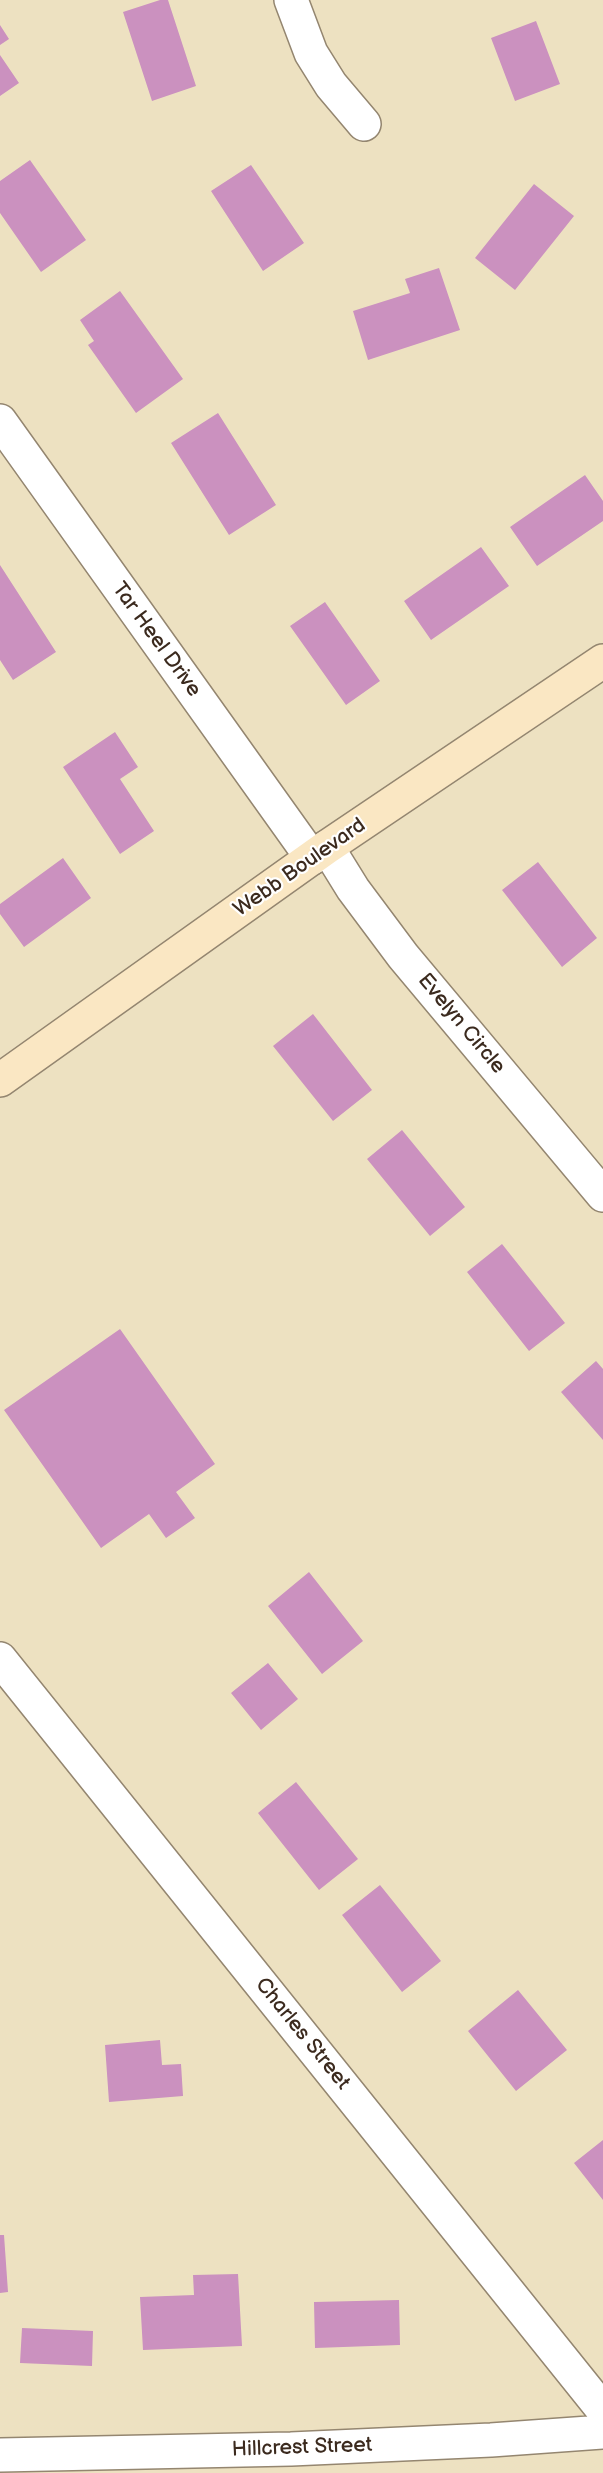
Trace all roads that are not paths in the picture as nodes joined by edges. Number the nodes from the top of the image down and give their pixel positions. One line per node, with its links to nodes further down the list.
1 (291, 0): 2 (street)
2 (364, 124)
3 (1, 424): 5 (street, Tar Heel Drive)
4 (603, 661): 5 (street, Webb Boulevard)
5 (319, 853): 6 (street, Webb Boulevard); 7 (street, Evelyn Circle)
6 (0, 1080)
7 (603, 1195)
8 (0, 1659): 9 (street, Charles Street)
9 (603, 2410)
10 (603, 2432): 11 (street, Hillcrest Street)
11 (0, 2455)

